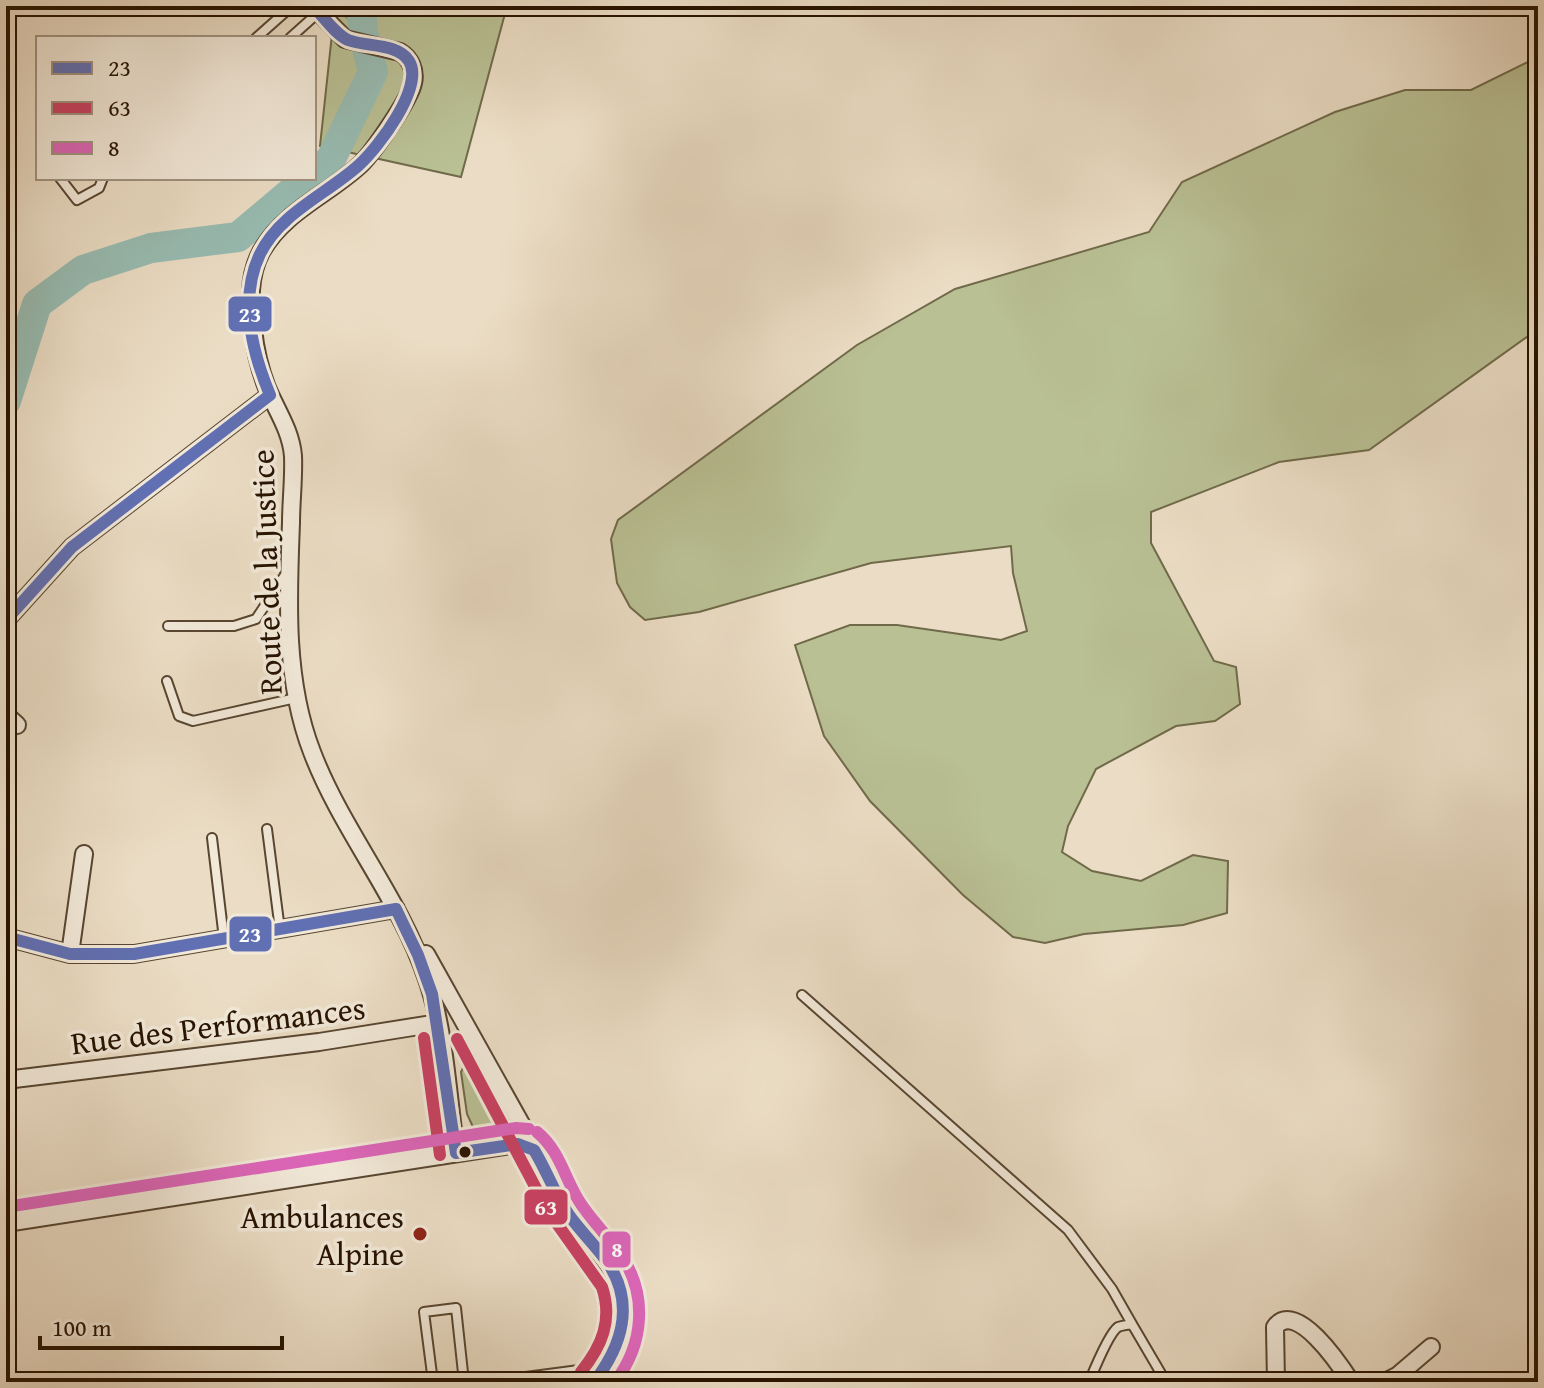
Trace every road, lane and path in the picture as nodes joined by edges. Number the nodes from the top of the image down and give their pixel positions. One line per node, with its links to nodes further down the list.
1 (292, 6): 3 (lane)
2 (316, 9): 4 (lane); 7 (street, Route de la Justice)
3 (258, 36)
4 (292, 36)
5 (62, 180): 6 (lane)
6 (102, 180)
7 (270, 395): 8 (street, Route de la Justice); 9 (street)
8 (290, 568): 10 (lane); 12 (street, Route de la Justice)
9 (6, 620)
10 (168, 626)
11 (167, 681): 12 (lane)
12 (297, 698): 16 (street, Route de la Justice)
13 (267, 829): 17 (lane)
14 (212, 838): 19 (lane)
15 (84, 854): 20 (street)
16 (396, 909): 17 (street); 22 (street, Route de la Justice); 23 (street, Route de la Justice)
17 (280, 930): 19 (street)
18 (6, 937): 20 (street)
19 (224, 939): 20 (street)
20 (70, 954)
21 (802, 995): 28 (lane)
22 (439, 1030): 23 (street, Rue des Performances); 24 (street, Rue des Performances); 26 (street, Route de la Justice)
23 (471, 1031): 25 (street, Route de la Justice)
24 (6, 1080)
25 (527, 1145): 26 (street); 34 (street, Route de la Justice)
26 (456, 1153): 27 (street)
27 (6, 1223)
28 (1132, 1324): 35 (lane); 36 (lane)
29 (1431, 1347): 39 (street)
30 (579, 1370): 33 (lane)
31 (433, 1382): 32 (lane)
32 (464, 1382)
33 (519, 1382)
34 (594, 1382)
35 (1089, 1382)
36 (1166, 1382)
37 (1276, 1382): 38 (street)
38 (1351, 1382)
39 (1385, 1382)

